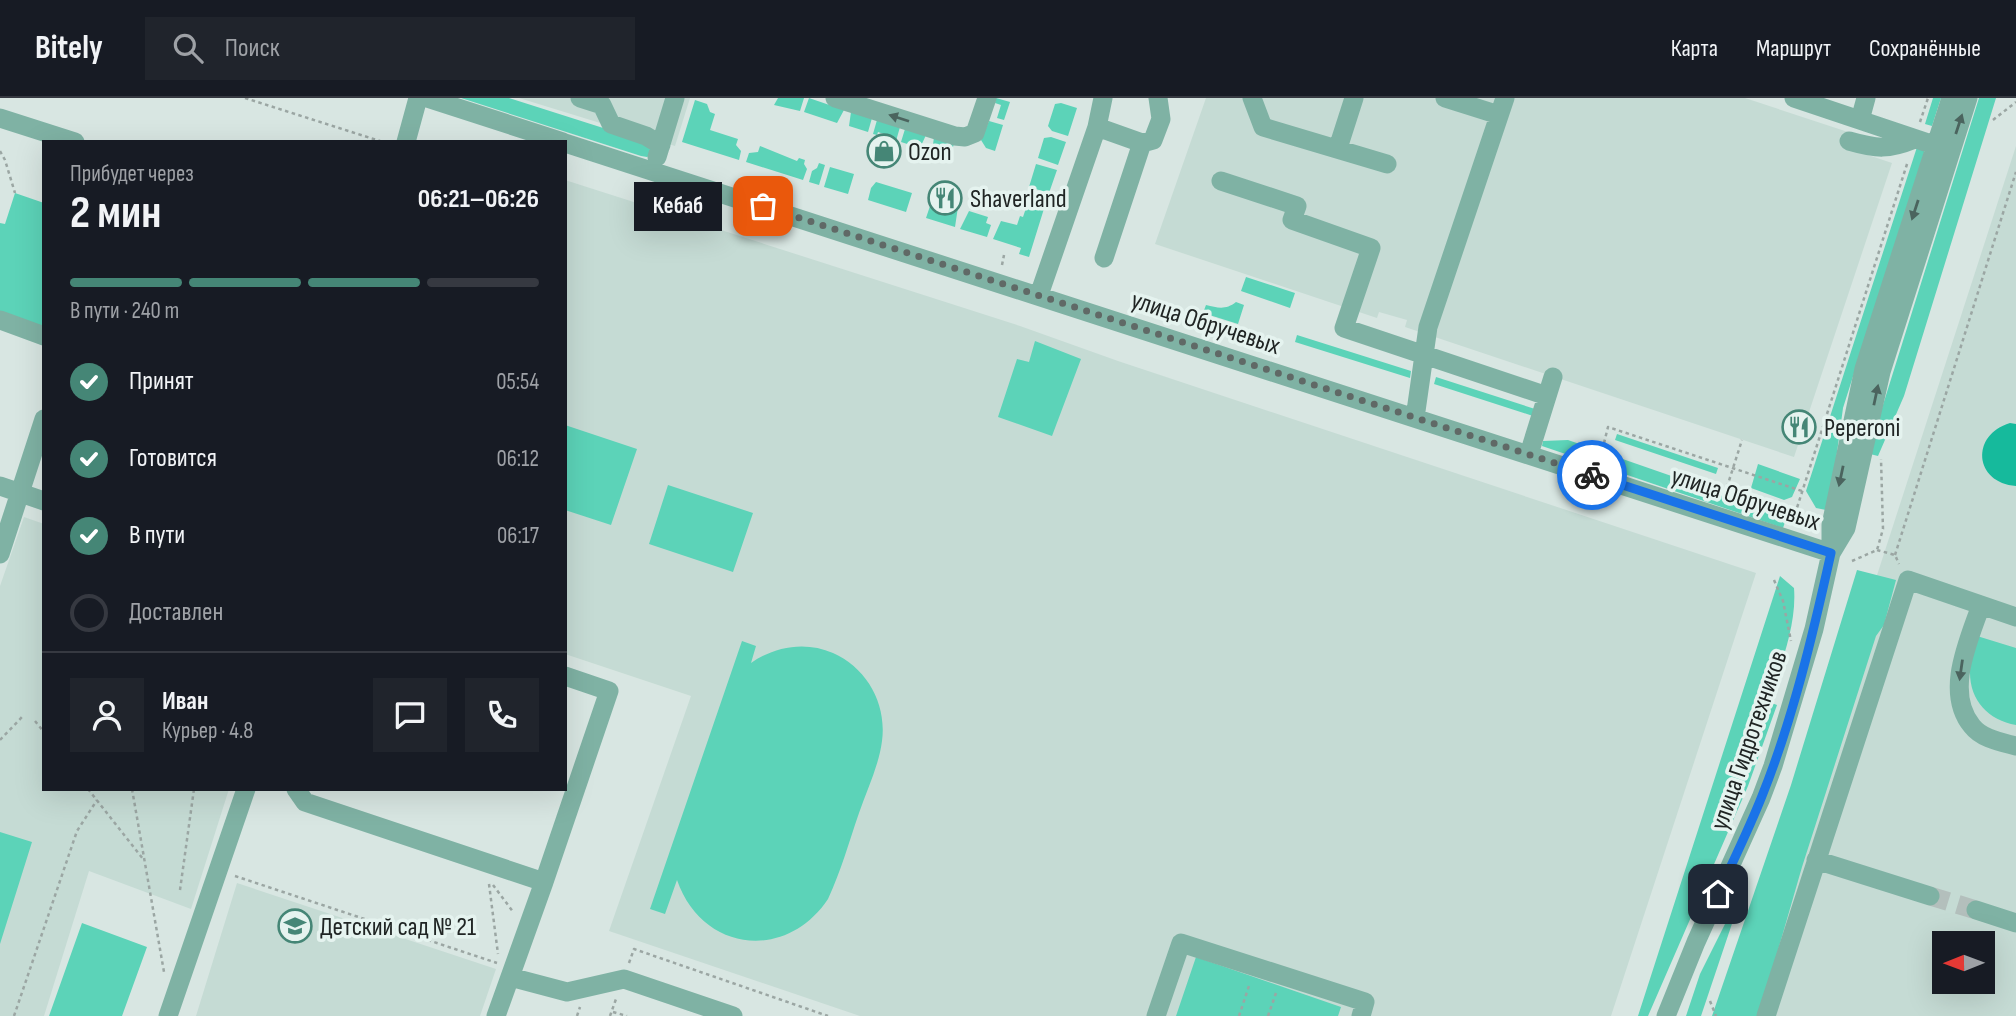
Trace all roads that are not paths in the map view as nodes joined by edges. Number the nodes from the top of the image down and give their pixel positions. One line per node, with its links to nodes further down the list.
1 (418, 98): 22 (street)
2 (427, 98): 23 (street, улица Обручевых)
3 (580, 98): 27 (street)
4 (675, 98): 27 (street)
5 (835, 98): 6 (street, one-way to 5)
6 (987, 98)
7 (1103, 98): 19 (street)
8 (1158, 98): 26 (street)
9 (1252, 98): 28 (street)
10 (1354, 98): 28 (street)
11 (1446, 98): 16 (street)
12 (1794, 98): 18 (street)
13 (1866, 98): 18 (street)
14 (1951, 98): 29 (street, улица Гидротехников)
15 (1968, 98): 29 (street, улица Гидротехников, one-way to 15)
16 (1502, 107): 37 (street)
17 (0, 118): 21 (street)
18 (1860, 120): 20 (street)
19 (1097, 127): 26 (street); 34 (street)
20 (1915, 139): 24 (street); 29 (street)
21 (69, 140)
22 (407, 140)
23 (558, 140)
24 (1849, 141)
25 (567, 143): 31 (street, улица Обручевых)
26 (1142, 143): 33 (street)
27 (661, 145): 31 (street)
28 (1338, 148): 30 (street)
29 (1943, 148): 46 (street, улица Гидротехников)
30 (1387, 164)
31 (653, 171): 34 (street, улица Обручевых)
32 (1221, 181): 37 (street)
33 (1104, 258)
34 (1039, 296): 40 (street, улица Обручевых)
35 (0, 320): 36 (street)
36 (42, 335)
37 (1423, 355): 39 (street); 40 (street)
38 (1553, 377): 39 (street)
39 (1547, 396): 42 (street)
40 (1415, 418): 42 (street, улица Обручевых)
41 (42, 425): 44 (street)
42 (1529, 454): 46 (street, улица Обручевых)
43 (0, 486): 44 (street)
44 (20, 493): 45 (street); 47 (street)
45 (42, 500)
46 (1831, 553): 65 (street, улица Гидротехников)
47 (0, 554)
48 (1981, 605): 49 (street); 51 (street, one-way to 51); 54 (street)
49 (2016, 617)
50 (567, 677): 55 (street)
51 (2016, 746)
52 (245, 791): 60 (street)
53 (297, 791): 55 (street)
54 (1816, 860): 56 (street); 66 (street)
55 (544, 882): 59 (street)
56 (1930, 896)
57 (1976, 910): 58 (street)
58 (2016, 923)
59 (510, 977): 61 (street); 62 (street)
60 (169, 1013)
61 (496, 1016)
62 (733, 1016)
63 (1156, 1016): 64 (street)
64 (1361, 1016)
65 (1666, 1016)
66 (1766, 1016)

